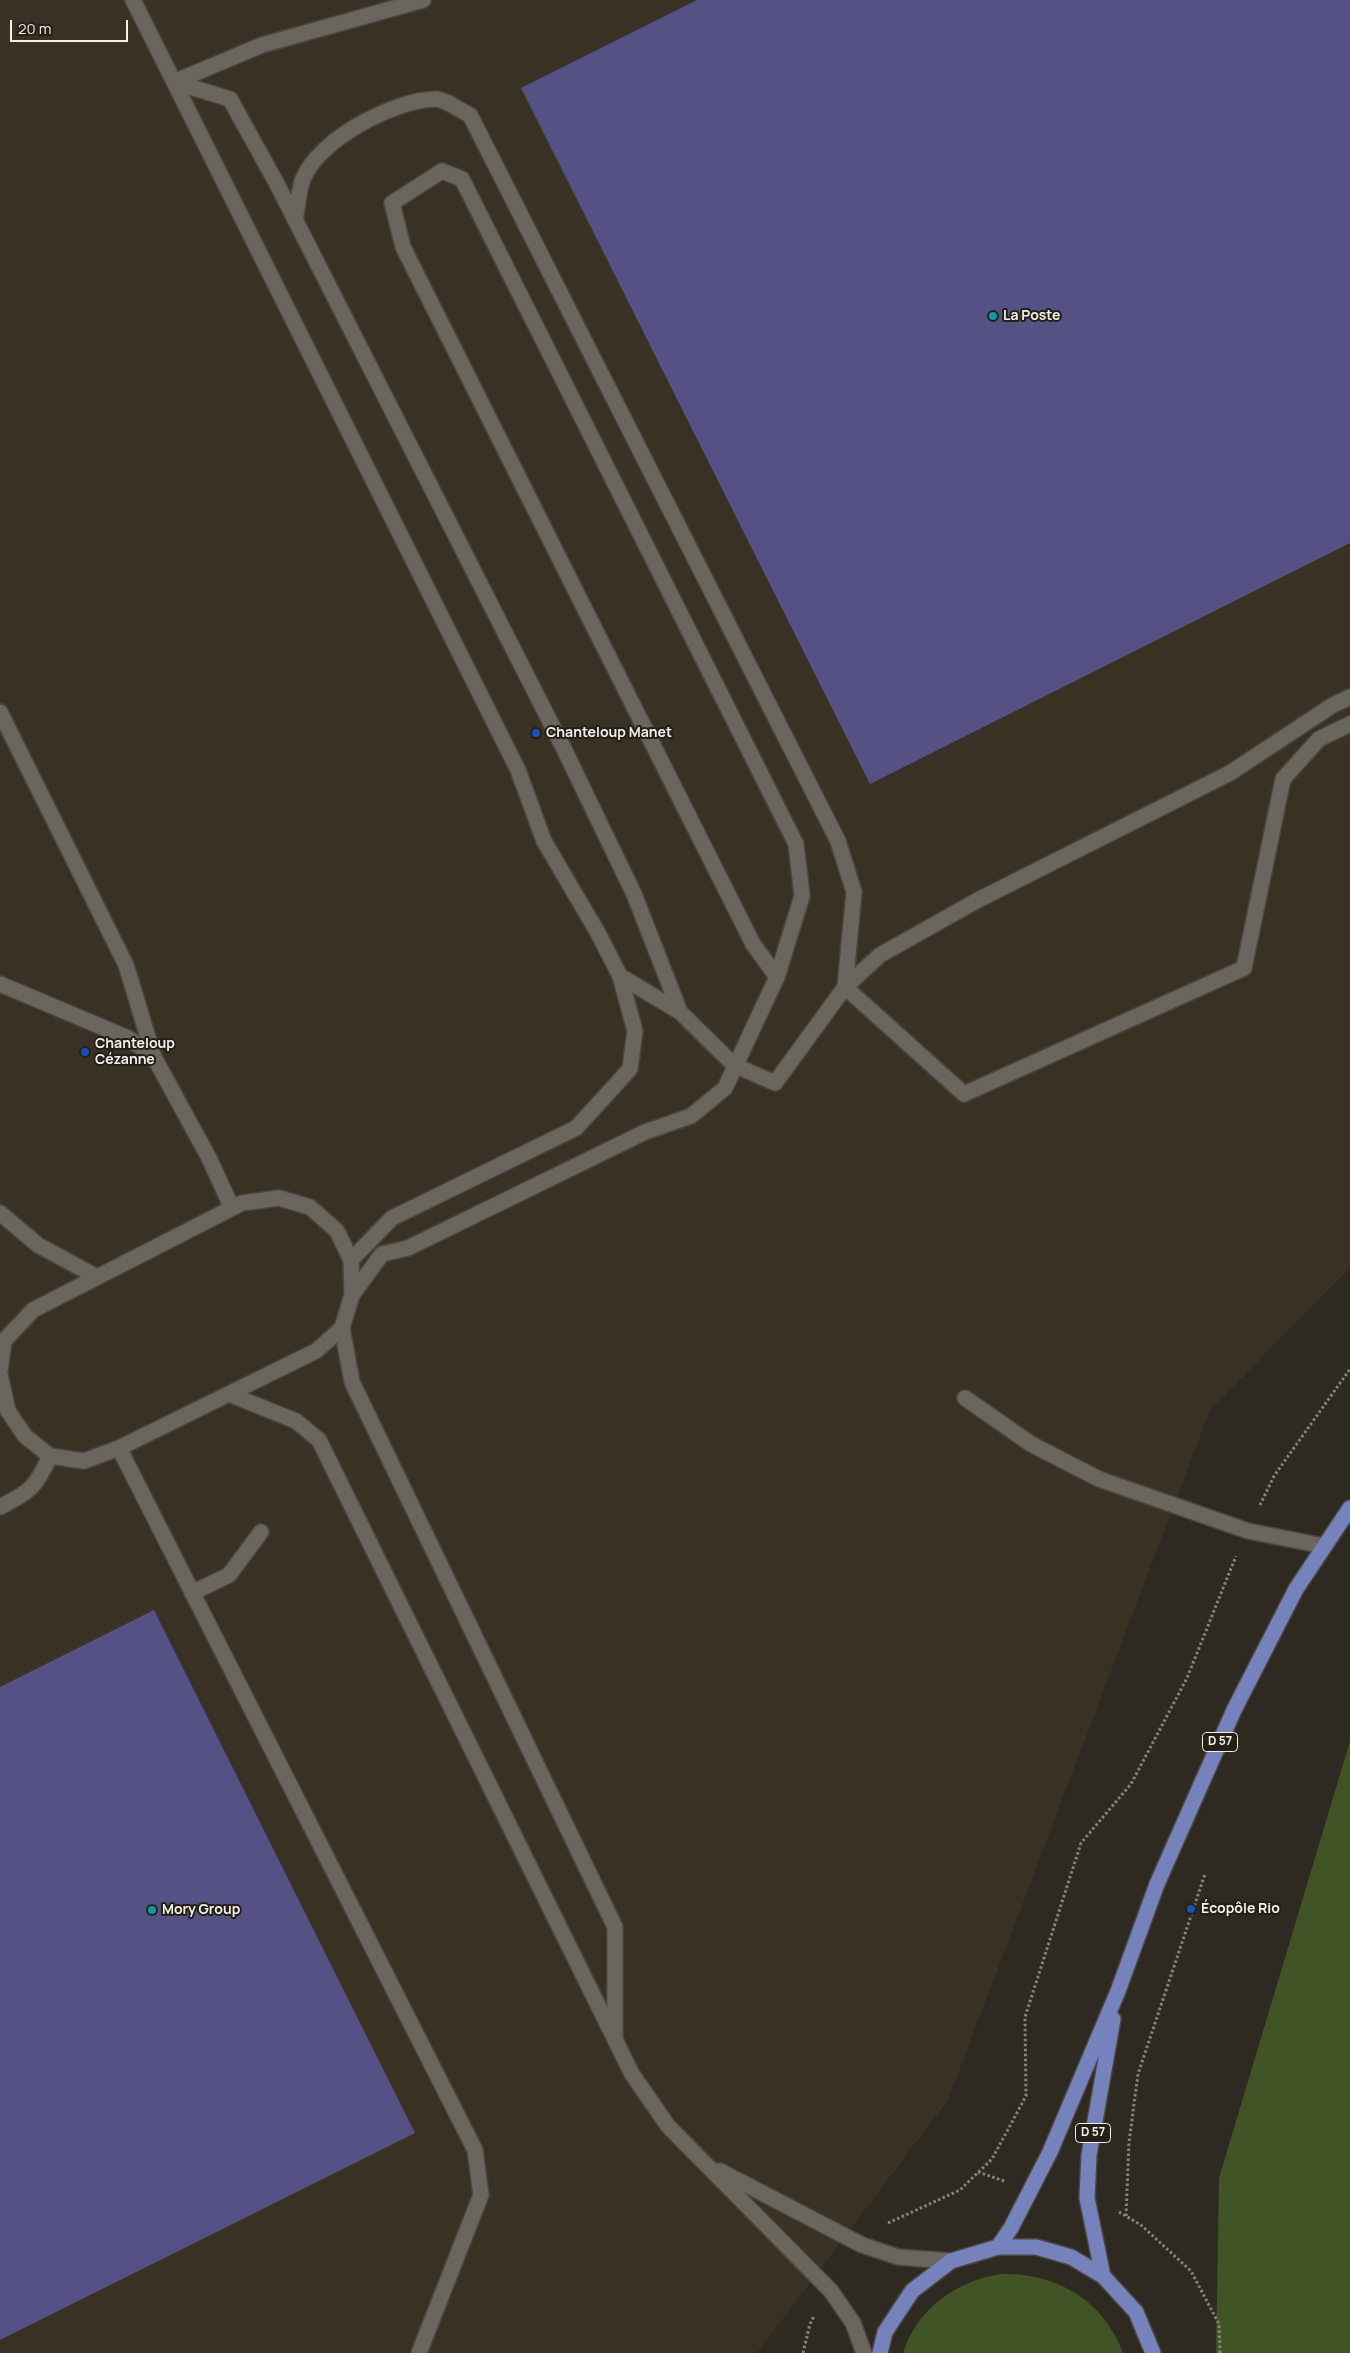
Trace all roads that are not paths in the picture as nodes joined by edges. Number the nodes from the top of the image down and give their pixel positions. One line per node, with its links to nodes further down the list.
1 (133, 0): 3 (lane)
2 (423, 0): 3 (lane)
3 (174, 82): 4 (lane); 8 (lane)
4 (295, 220): 11 (lane); 12 (lane)
5 (1350, 696): 11 (lane)
6 (0, 712): 13 (lane)
7 (1350, 724): 11 (lane)
8 (620, 976): 12 (lane); 17 (lane)
9 (777, 977): 9 (lane); 14 (lane)
10 (0, 984): 13 (lane)
11 (845, 987): 14 (lane)
12 (680, 1012): 14 (lane)
13 (154, 1057): 15 (lane)
14 (734, 1064): 19 (lane)
15 (232, 1208): 17 (lane); 18 (lane)
16 (0, 1213): 18 (lane)
17 (351, 1260): 19 (lane)
18 (97, 1277): 21 (lane)
19 (352, 1295): 20 (lane)
20 (342, 1328): 23 (lane); 33 (lane)
21 (2, 1341): 22 (lane)
22 (0, 1373): 26 (lane)
23 (229, 1394): 25 (lane); 33 (lane)
24 (965, 1398): 30 (lane)
25 (119, 1448): 26 (lane); 31 (lane)
26 (50, 1456): 27 (lane)
27 (0, 1506)
28 (1350, 1508): 30 (main road, D 57)
29 (262, 1532): 31 (lane)
30 (1324, 1546): 32 (main road, D 57)
31 (192, 1594): 38 (lane)
32 (1118, 1991): 35 (main road, D 57); 37 (main road, D 57)
33 (615, 2040): 34 (lane)
34 (708, 2165): 36 (lane); 39 (lane)
35 (998, 2247): 36 (main road); 37 (main road)
36 (951, 2261): 40 (main road)
37 (1103, 2276): 41 (main road)
38 (419, 2353)
39 (864, 2353)
40 (880, 2353)
41 (1153, 2353)

